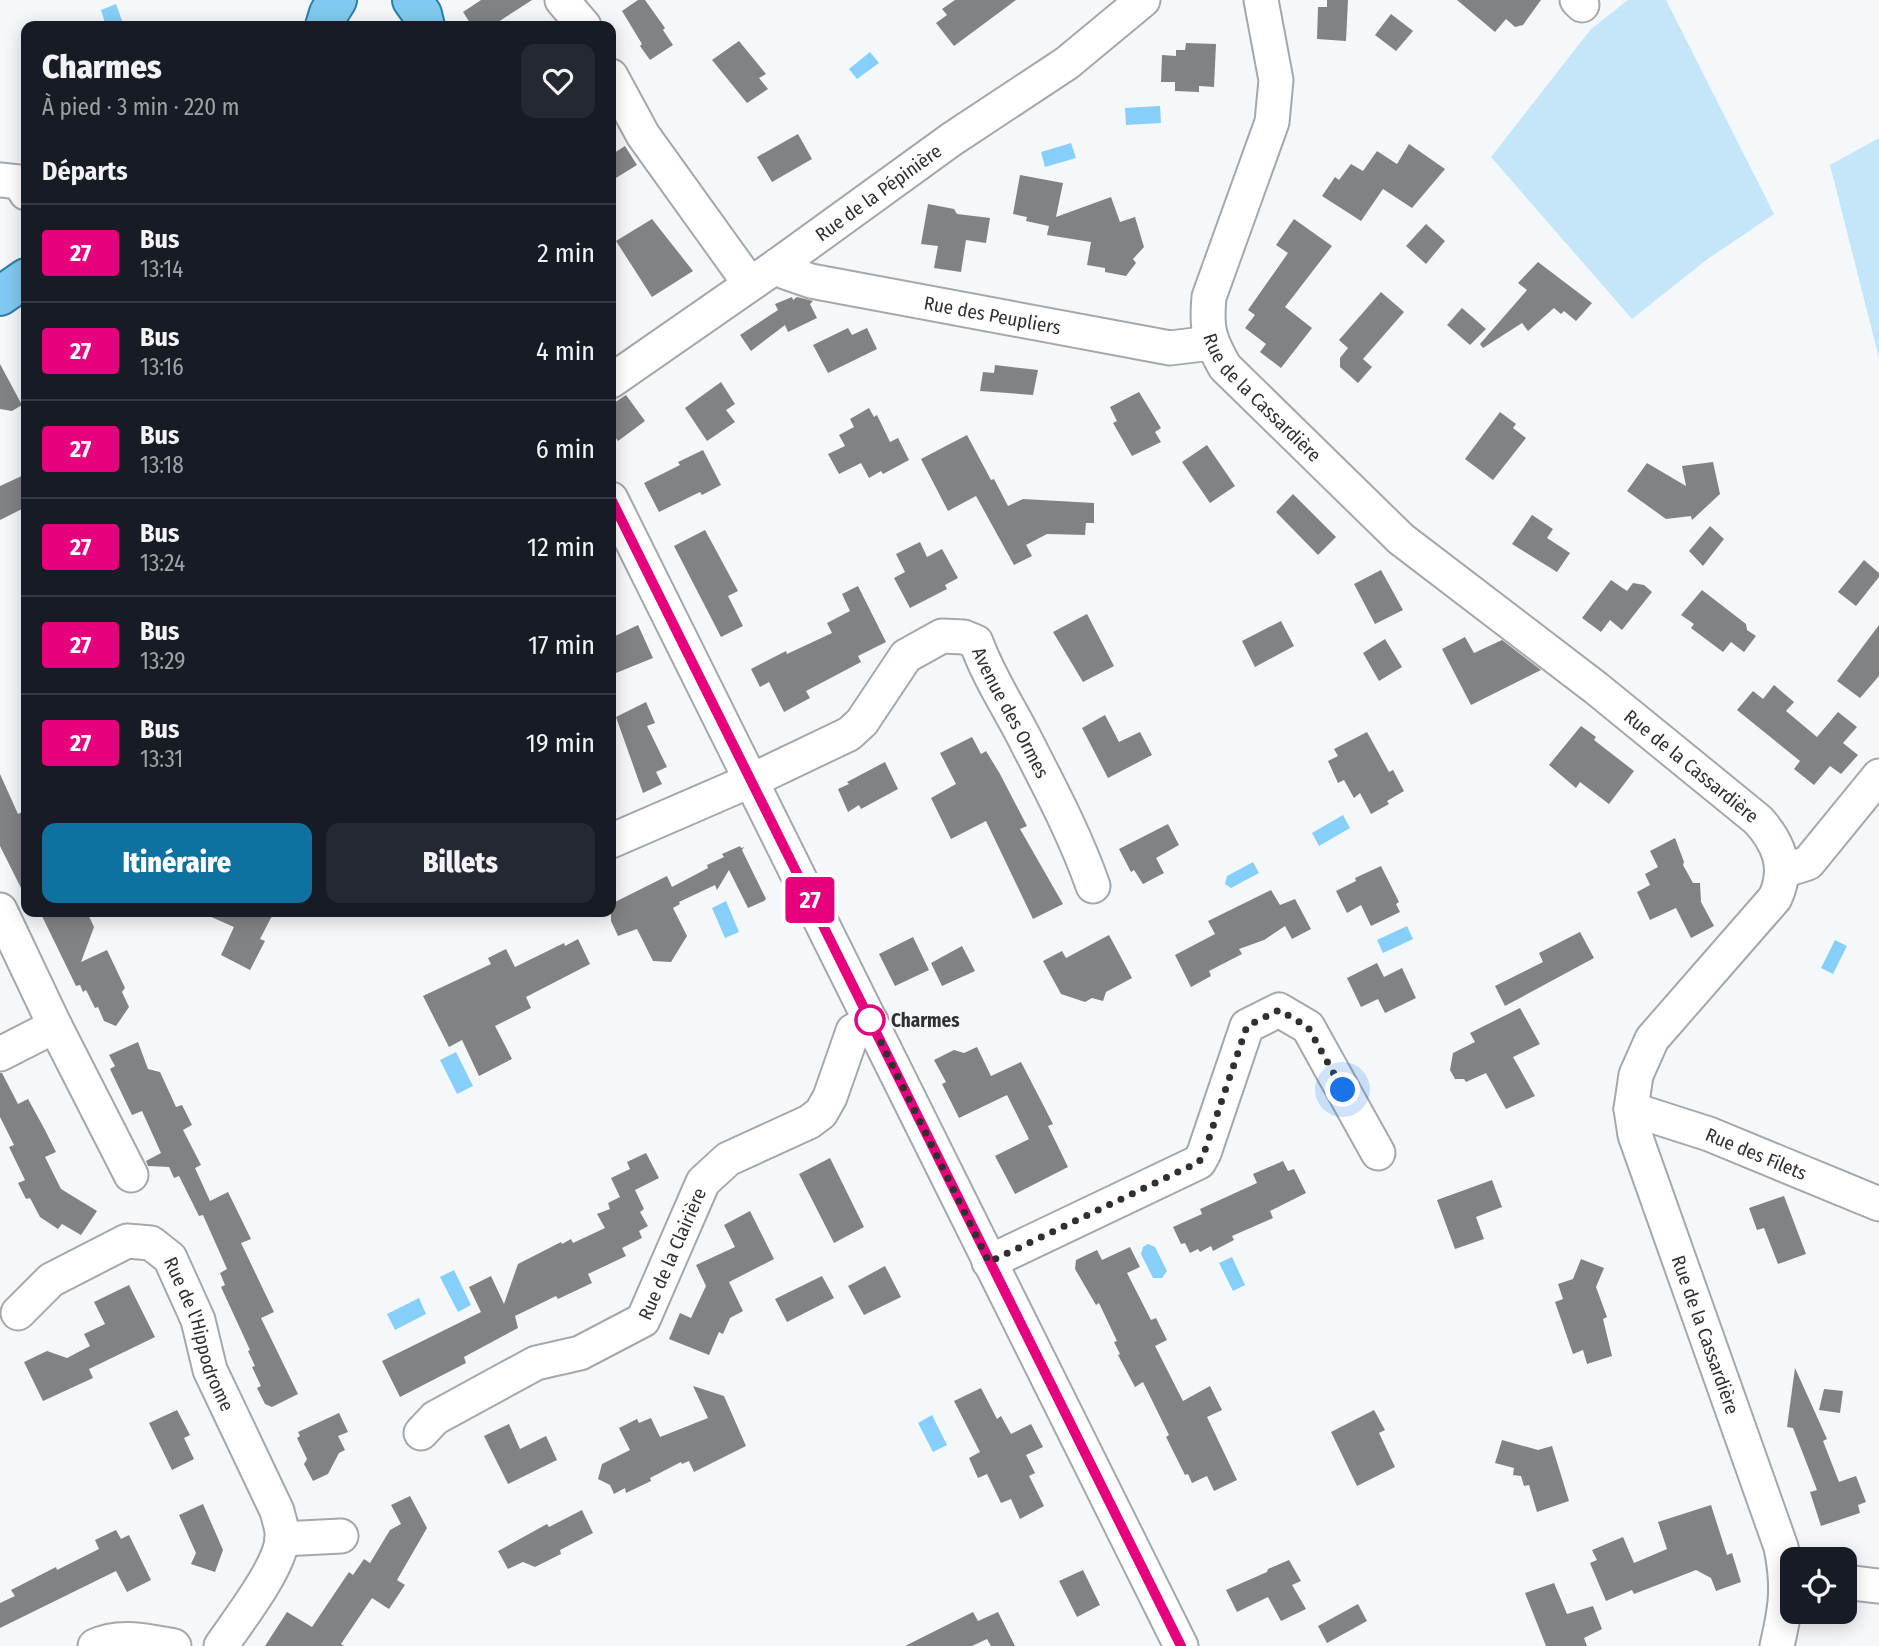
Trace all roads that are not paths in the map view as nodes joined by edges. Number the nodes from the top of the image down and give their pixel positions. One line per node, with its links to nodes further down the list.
1 (337, 0): 5 (main road)
2 (562, 0): 6 (street)
3 (1143, 0): 10 (street, Rue de la Pépinière)
4 (1261, 0): 14 (street, Rue de la Cassardière)
5 (327, 21)
6 (580, 21)
7 (616, 85): 12 (street)
8 (0, 180): 9 (street)
9 (21, 185)
10 (778, 265): 12 (street, Rue de la Pépinière); 14 (street, Rue des Peupliers)
11 (21, 281): 13 (main road)
12 (750, 284): 15 (street, Rue de la Pépinière)
13 (0, 296)
14 (1211, 343): 20 (street, Rue de la Cassardière)
15 (616, 378)
16 (616, 509): 18 (street)
17 (1879, 776): 20 (street)
18 (750, 781): 19 (street, Avenue des Ormes); 21 (street, Avenue des Ormes); 23 (street)
19 (616, 839)
20 (1783, 871): 26 (street, Rue de la Cassardière)
21 (1093, 886)
22 (0, 910): 24 (street)
23 (871, 1021): 30 (street); 32 (street, Rue de la Clairière)
24 (55, 1026): 25 (street); 28 (street)
25 (0, 1054)
26 (1631, 1109): 29 (street, Rue des Filets); 35 (street, Rue de la Cassardière)
27 (1377, 1153): 30 (street)
28 (131, 1175)
29 (1879, 1205)
30 (989, 1262): 42 (street)
31 (18, 1313): 34 (street, Rue de l'Hippodrome)
32 (421, 1433)
33 (341, 1536): 34 (street)
34 (282, 1539): 41 (street)
35 (1781, 1547)
36 (1857, 1583): 37 (street)
37 (1879, 1586)
38 (1782, 1624): 43 (street, Rue de la Cassardière)
39 (95, 1646): 40 (street)
40 (174, 1646)
41 (221, 1646)
42 (1181, 1646)
43 (1777, 1646)

